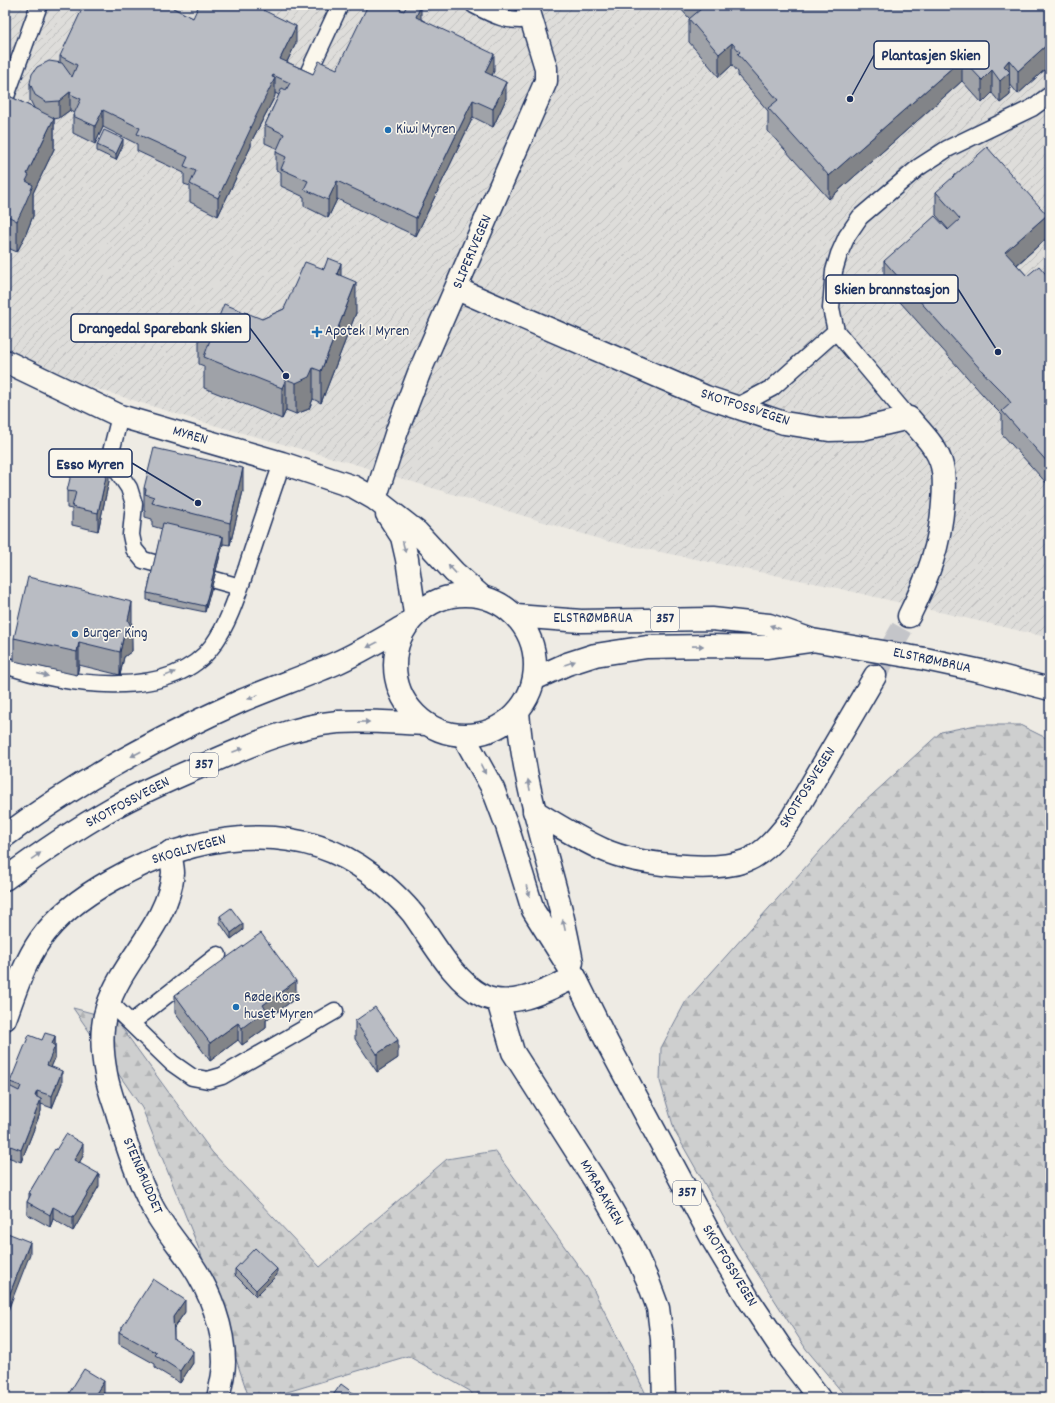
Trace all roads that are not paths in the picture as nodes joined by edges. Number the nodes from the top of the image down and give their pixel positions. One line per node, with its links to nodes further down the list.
1 (39, 5): 5 (lane)
2 (340, 5): 6 (lane)
3 (474, 5): 4 (lane)
4 (529, 12): 9 (street, SLIPERIVEGEN)
5 (9, 77): 8 (lane)
6 (306, 78)
7 (1050, 95): 10 (lane)
8 (5, 99)
9 (457, 289): 12 (street, SKOTFOSSVEGEN); 16 (street, SLIPERIVEGEN)
10 (836, 331): 12 (lane); 14 (lane)
11 (5, 362): 13 (street, MYREN)
12 (736, 407): 14 (street, SKOTFOSSVEGEN)
13 (120, 416): 15 (street, MYREN); 17 (lane)
14 (910, 418): 20 (street)
15 (282, 463): 16 (street, MYREN); 17 (lane)
16 (377, 500): 18 (street, MYREN, one-way to 16); 21 (street, MYREN, one-way to 21)
17 (240, 586): 23 (lane, one-way to 17)
18 (481, 596): 19 (street, 357); 21 (street, 357)
19 (516, 616): 22 (street, ELSTRØMBRUA / 357, one-way to 19); 25 (street, 357)
20 (909, 616)
21 (411, 620): 28 (street, 357); 31 (street, 357, one-way to 31)
22 (812, 640): 25 (street, ELSTRØMBRUA / 357, one-way to 22); 26 (street, ELSTRØMBRUA / 357)
23 (5, 665)
24 (875, 676): 30 (street, SKOTFOSSVEGEN)
25 (534, 679): 27 (street, 357)
26 (1050, 689)
27 (518, 711): 29 (street, 357); 30 (street, SKOTFOSSVEGEN / 357, one-way to 27)
28 (426, 724): 29 (street, 357); 33 (street, SKOTFOSSVEGEN / 357, one-way to 28)
29 (464, 735): 35 (street, SKOTFOSSVEGEN / 357, one-way to 35)
30 (534, 811): 35 (street, SKOTFOSSVEGEN / 357, one-way to 30)
31 (5, 836)
32 (170, 852): 36 (street); 37 (street, SKOGLIVEGEN); 39 (street, SKOGLIVEGEN)
33 (5, 879)
34 (218, 954): 40 (lane)
35 (575, 977): 37 (street, SKOGLIVEGEN); 43 (street, SKOTFOSSVEGEN / 357)
36 (112, 996): 40 (lane); 41 (street, STEINBRUDDET)
37 (498, 1001): 42 (street, MYRABAKKEN)
38 (335, 1011): 40 (lane)
39 (5, 1019)
40 (131, 1023)
41 (218, 1398)
42 (664, 1398)
43 (819, 1398)

